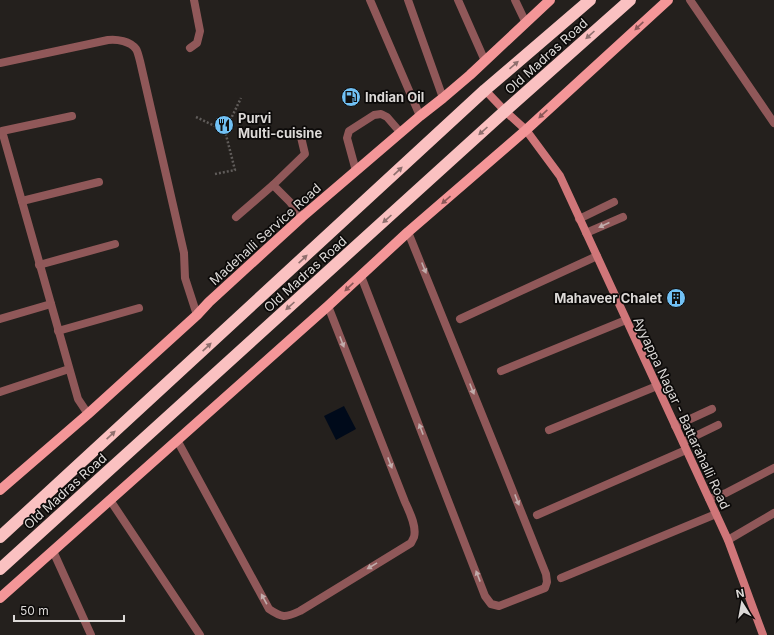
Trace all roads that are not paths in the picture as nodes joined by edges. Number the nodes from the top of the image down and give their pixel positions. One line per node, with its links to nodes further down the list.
1 (194, 0): 12 (street)
2 (370, 0): 19 (street)
3 (408, 0): 16 (street)
4 (458, 0): 13 (street)
5 (515, 0): 11 (street)
6 (550, 0): 11 (main road, Madehalli Service Road)
7 (590, 0): 15 (highway, Old Madras Road, one-way to 7)
8 (630, 0): 17 (highway, Old Madras Road, one-way to 17)
9 (668, 0): 21 (main road, one-way to 21)
10 (690, 0): 20 (street)
11 (526, 23): 13 (main road, Madehalli Service Road)
12 (190, 48)
13 (485, 61): 16 (main road, Madehalli Service Road)
14 (0, 63): 42 (street)
15 (485, 90): 17 (main road, Ayyappa Nagar - Battarahalli Road); 66 (highway, Old Madras Road, one-way to 15)
16 (443, 98): 19 (main road, Madehalli Service Road)
17 (505, 111): 21 (main road, Ayyappa Nagar - Battarahalli Road); 69 (highway, Old Madras Road, one-way to 69)
18 (72, 116): 27 (street)
19 (420, 116): 22 (main road, Madehalli Service Road)
20 (774, 123)
21 (526, 130): 32 (main road, Ayyappa Nagar - Battarahalli Road); 33 (main road, one-way to 33)
22 (400, 132): 24 (main road, Madehalli Service Road); 24 (street)
23 (300, 133): 26 (street)
24 (356, 171): 30 (main road, Madehalli Service Road)
25 (98, 182): 27 (street)
26 (273, 185): 29 (street); 30 (street)
27 (22, 202): 37 (street)
28 (614, 202): 32 (street)
29 (236, 217)
30 (302, 217): 42 (main road, Madehalli Service Road)
31 (623, 217): 34 (street, one-way to 34)
32 (580, 219): 34 (main road, Ayyappa Nagar - Battarahalli Road)
33 (408, 232): 38 (main road); 38 (street, one-way to 38)
34 (586, 234): 36 (main road, Ayyappa Nagar - Battarahalli Road)
35 (115, 244): 37 (street)
36 (597, 256): 44 (street); 45 (main road, Ayyappa Nagar - Battarahalli Road)
37 (39, 264): 39 (street)
38 (361, 276): 40 (main road, one-way to 40)
39 (51, 304): 43 (street); 46 (street)
40 (328, 306): 56 (main road); 56 (street, one-way to 56)
41 (139, 308): 46 (street)
42 (196, 315): 52 (main road, Madehalli Service Road)
43 (0, 318)
44 (460, 319)
45 (626, 320): 48 (street); 49 (main road, Ayyappa Nagar - Battarahalli Road)
46 (58, 331): 47 (street)
47 (69, 370): 50 (street); 52 (street)
48 (501, 371)
49 (657, 386): 54 (main road, Ayyappa Nagar - Battarahalli Road); 55 (street)
50 (0, 392)
51 (712, 409): 54 (street)
52 (88, 414): 60 (main road, Madehalli Service Road)
53 (718, 425): 57 (street)
54 (675, 426): 57 (main road, Ayyappa Nagar - Battarahalli Road)
55 (549, 430)
56 (177, 440): 62 (main road)
57 (682, 442): 58 (main road, Ayyappa Nagar - Battarahalli Road)
58 (686, 450): 61 (main road, Ayyappa Nagar - Battarahalli Road); 65 (street)
59 (774, 468): 61 (street)
60 (0, 490)
61 (709, 499): 63 (main road, Ayyappa Nagar - Battarahalli Road)
62 (110, 500): 68 (main road); 73 (street)
63 (716, 514): 67 (main road, Ayyappa Nagar - Battarahalli Road); 70 (street)
64 (774, 514): 67 (street)
65 (536, 515)
66 (0, 537)
67 (728, 540): 74 (main road, Ayyappa Nagar - Battarahalli Road)
68 (53, 551): 71 (main road); 72 (street)
69 (0, 569)
70 (561, 578)
71 (0, 598)
72 (91, 635)
73 (200, 635)
74 (763, 635)

